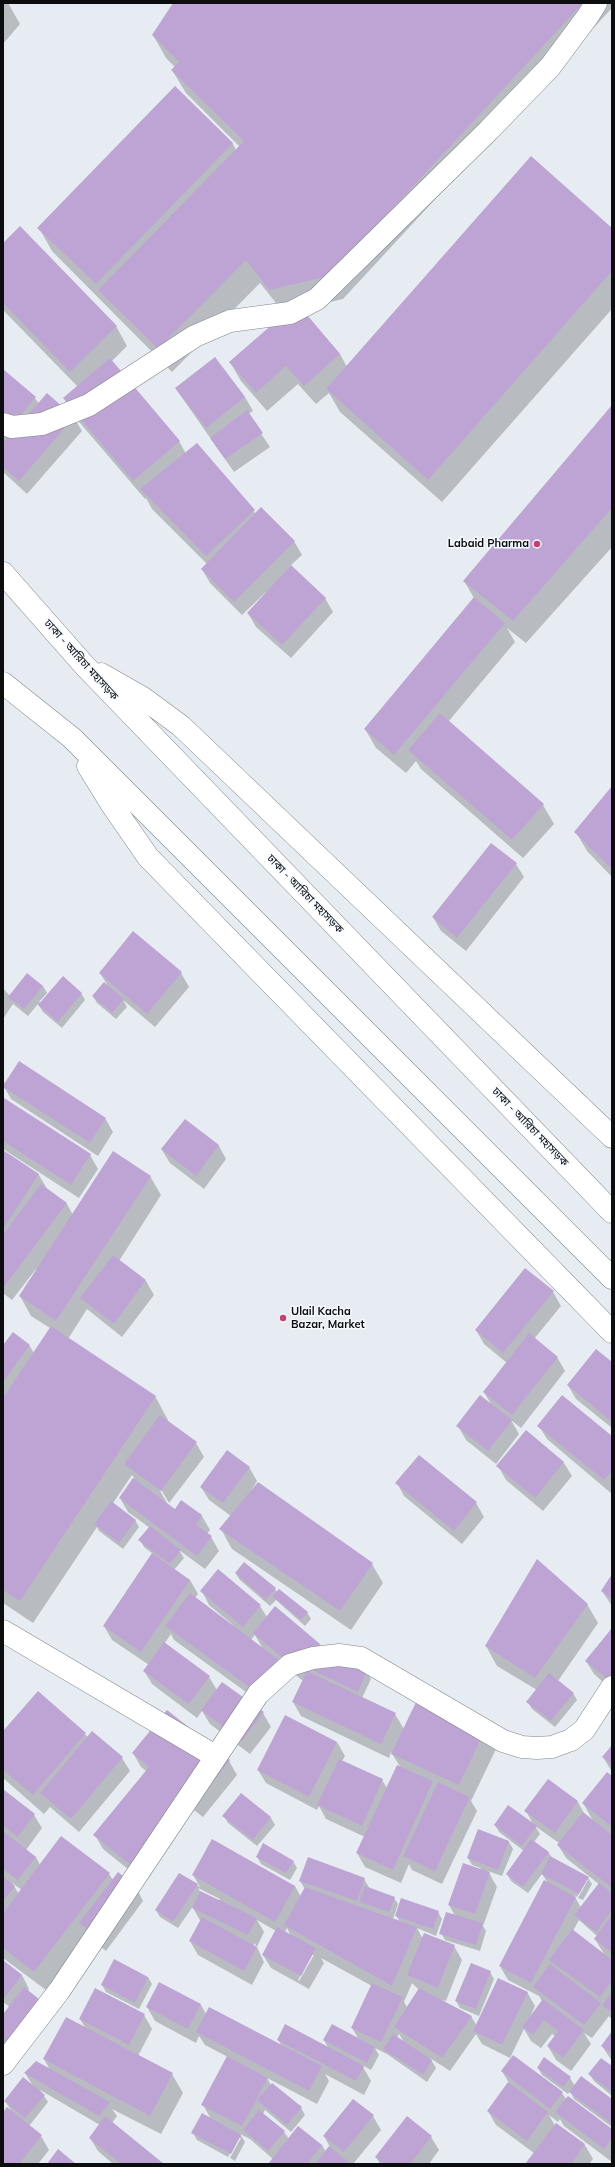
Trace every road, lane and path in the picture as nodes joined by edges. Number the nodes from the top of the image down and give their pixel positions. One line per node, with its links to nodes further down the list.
1 (596, 3): 2 (main road)
2 (3, 424)
3 (3, 573): 4 (main road, ঢাকা - আরিচা মহাসড়ক)
4 (84, 665): 7 (main road); 8 (main road, ঢাকা - আরিচা মহাসড়ক)
5 (3, 684): 6 (main road)
6 (72, 738): 9 (main road); 10 (main road)
7 (612, 1138)
8 (612, 1212)
9 (612, 1278)
10 (612, 1332)
11 (3, 1631): 13 (main road)
12 (612, 1687): 13 (main road)
13 (215, 1756): 14 (main road)
14 (3, 2064)

